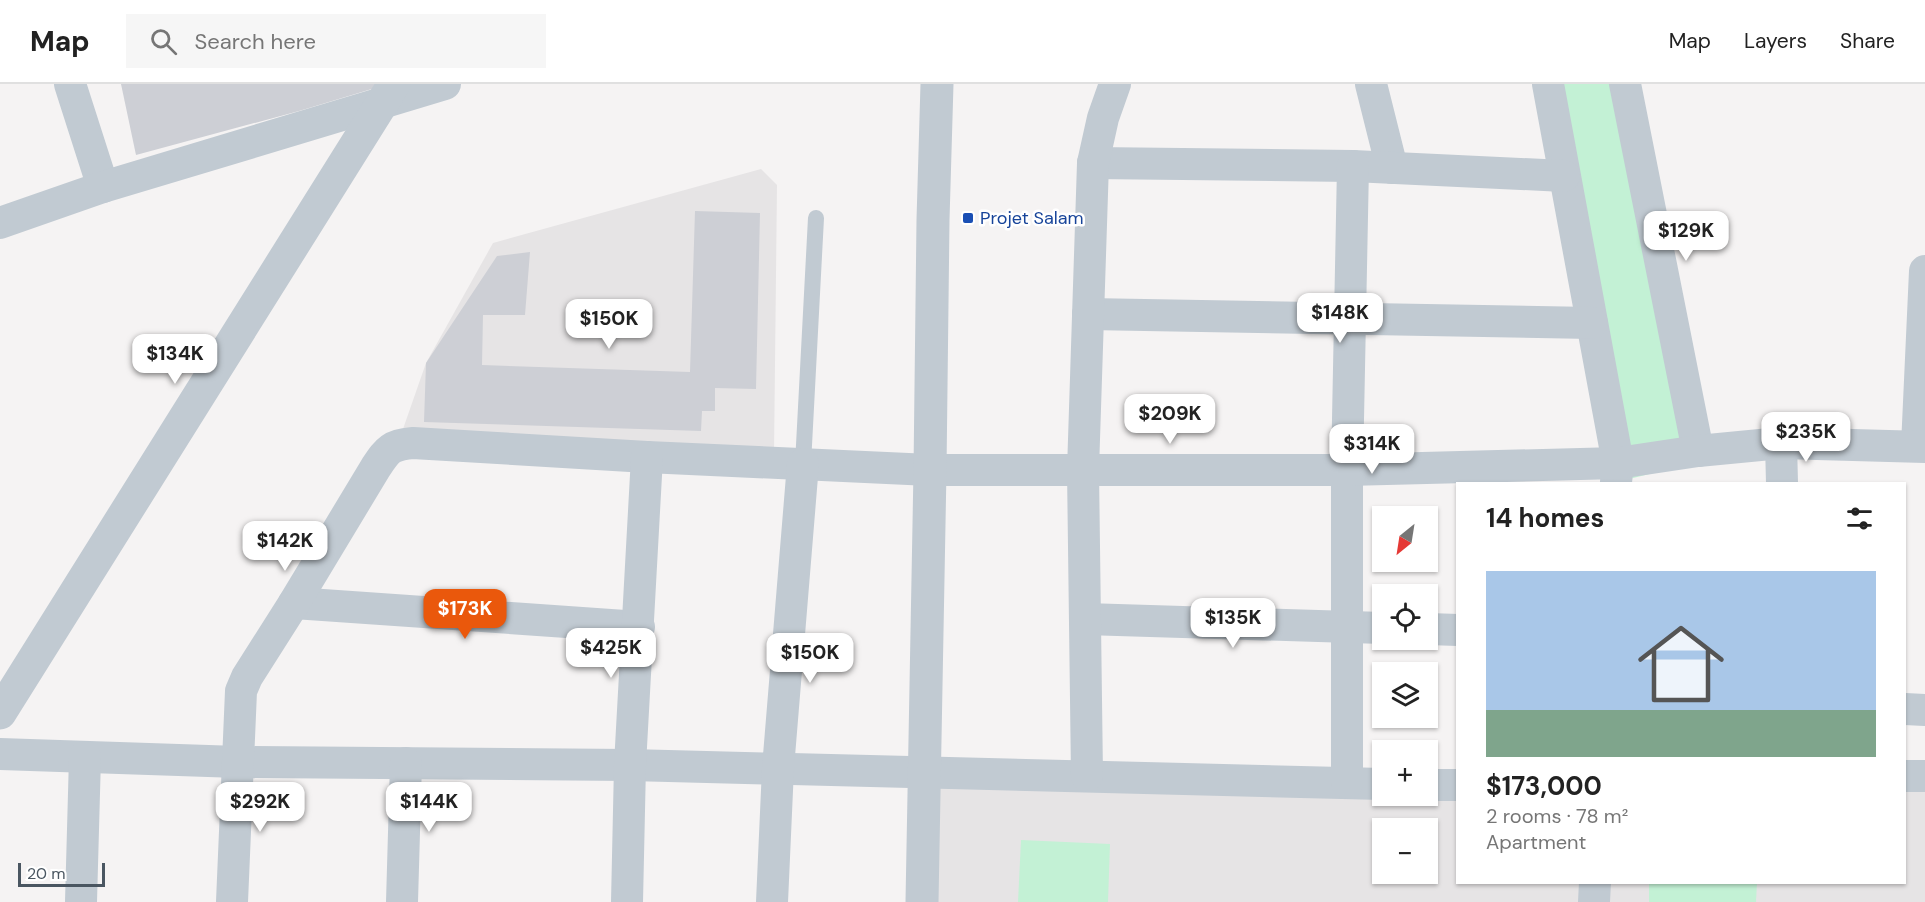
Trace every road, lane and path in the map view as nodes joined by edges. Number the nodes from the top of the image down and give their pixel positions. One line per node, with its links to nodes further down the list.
1 (70, 84): 13 (street)
2 (445, 84): 8 (street)
3 (937, 84): 25 (street)
4 (1115, 84): 9 (street)
5 (1371, 84): 11 (street)
6 (1548, 84): 12 (street)
7 (1625, 84): 22 (street)
8 (388, 94): 13 (street); 39 (street)
9 (1093, 163): 10 (street); 17 (street)
10 (1353, 166): 11 (street); 18 (street)
11 (1392, 168): 12 (street)
12 (1564, 176): 19 (street)
13 (103, 187): 15 (street)
14 (816, 218): 24 (lane)
15 (0, 223)
16 (1925, 271): 21 (street)
17 (1088, 314): 18 (street); 26 (street)
18 (1350, 320): 19 (street); 27 (street)
19 (1592, 323): 28 (street)
20 (1781, 443): 21 (street); 22 (street); 29 (street)
21 (1921, 447)
22 (1698, 451): 28 (street)
23 (647, 457): 24 (street); 30 (street); 32 (street)
24 (802, 464): 25 (street); 45 (street)
25 (930, 470): 26 (street); 46 (street)
26 (1083, 470): 27 (street); 31 (street)
27 (1347, 470): 28 (street); 33 (street)
28 (1617, 473)
29 (1782, 482)
30 (294, 603): 32 (street); 42 (street)
31 (1085, 619): 33 (street); 47 (street)
32 (639, 627): 44 (street)
33 (1347, 628): 34 (street); 50 (street)
34 (1372, 628)
35 (1438, 629): 36 (street)
36 (1456, 630)
37 (1906, 710): 38 (street)
38 (1925, 710)
39 (0, 713)
40 (0, 754): 41 (street)
41 (85, 756): 42 (street); 55 (street)
42 (238, 762): 43 (street); 56 (street)
43 (406, 763): 44 (street); 57 (street)
44 (630, 765): 45 (street); 58 (street)
45 (778, 768): 46 (street); 59 (street)
46 (924, 772): 47 (street); 60 (street)
47 (1087, 776): 50 (street)
48 (1906, 776): 49 (street)
49 (1925, 776)
50 (1347, 783): 51 (street)
51 (1372, 784)
52 (1438, 785): 53 (street)
53 (1456, 785)
54 (1595, 884): 61 (street)
55 (81, 902)
56 (232, 902)
57 (402, 902)
58 (627, 902)
59 (772, 902)
60 (922, 902)
61 (1594, 902)

